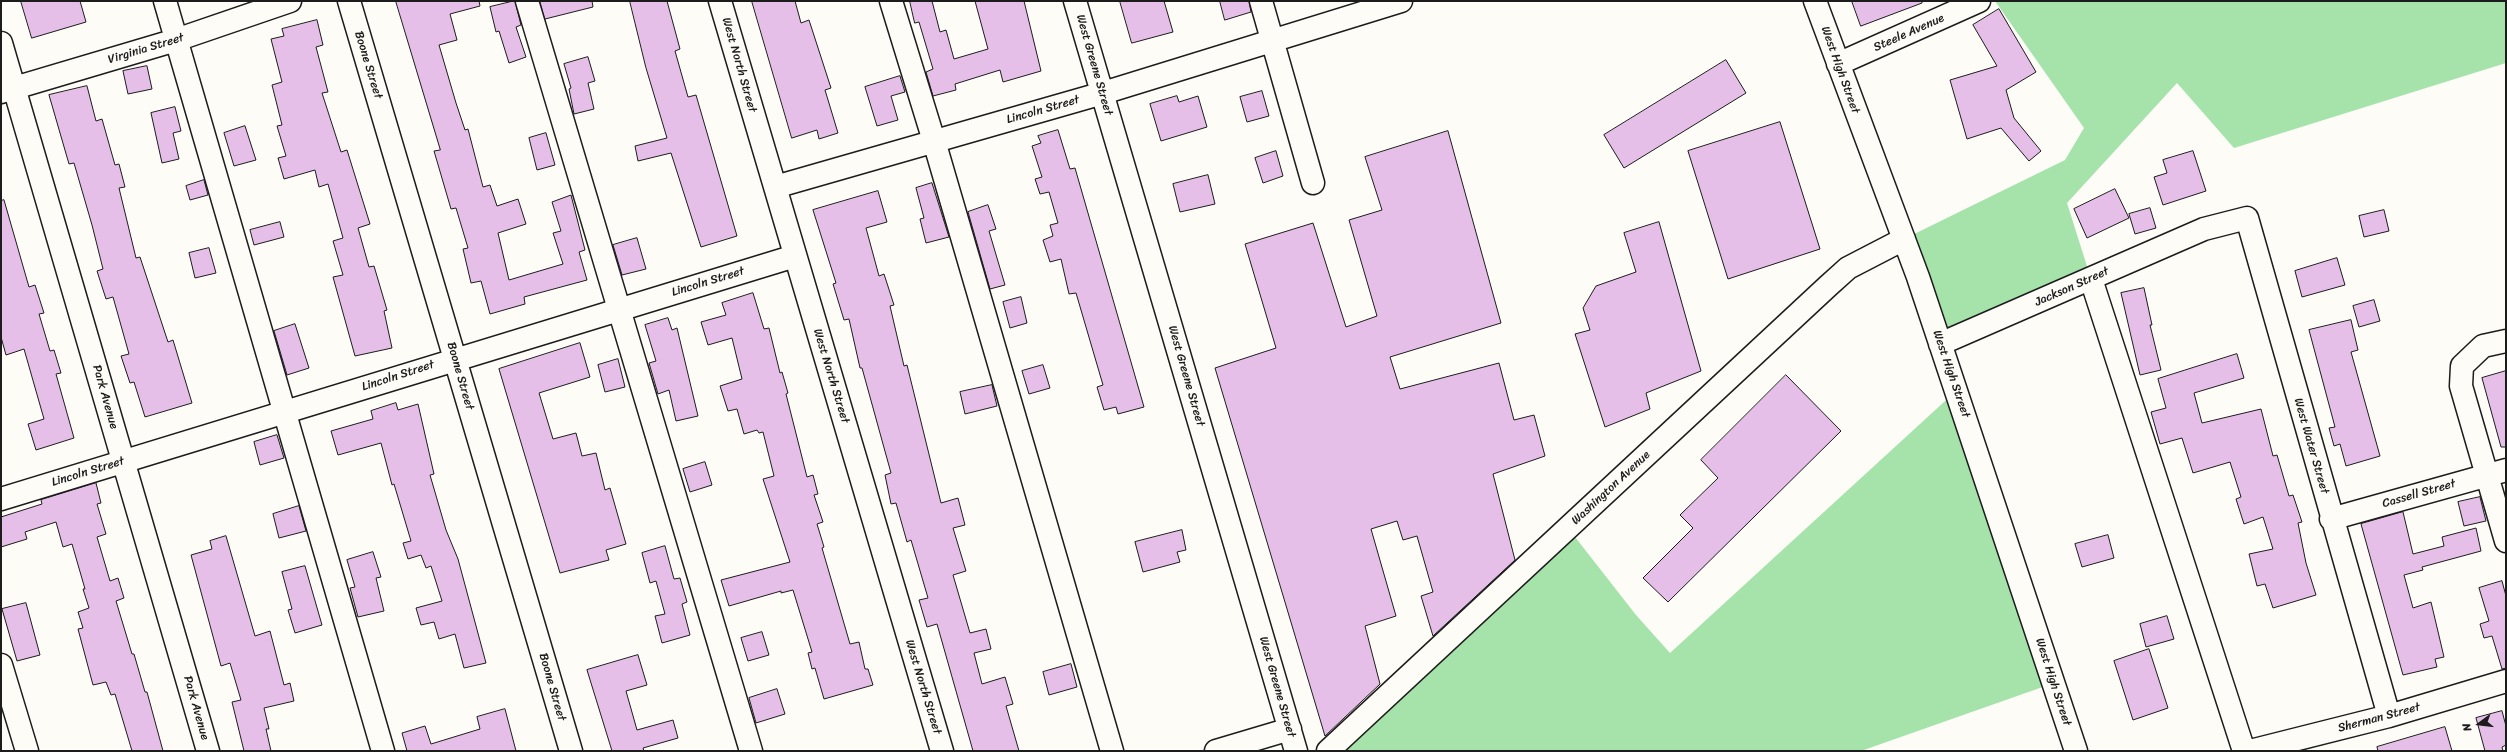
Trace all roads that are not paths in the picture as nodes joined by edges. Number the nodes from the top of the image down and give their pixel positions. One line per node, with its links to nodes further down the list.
1 (165, 1): 13 (street)
2 (290, 1): 13 (street, Virginia Street)
3 (349, 1): 29 (street, Boone Street)
4 (527, 1): 26 (street)
5 (720, 1): 21 (street, West North Street)
6 (891, 1): 19 (street)
7 (1076, 1): 18 (street, West Greene Street)
8 (1261, 1): 14 (street)
9 (1401, 1): 14 (street, Lincoln Street)
10 (1815, 1): 16 (street, West High Street)
11 (1979, 1): 12 (street, Steele Avenue)
12 (1947, 8): 16 (street, Steele Avenue)
13 (176, 40): 17 (street, Virginia Street); 30 (street)
14 (1273, 40): 18 (street, Lincoln Street); 20 (street)
15 (1, 42): 17 (street, Park Avenue)
16 (1838, 64): 23 (street, West High Street)
17 (8, 90): 31 (street, Park Avenue)
18 (1103, 93): 19 (street, Lincoln Street); 39 (street, West Greene Street)
19 (934, 141): 21 (street, Lincoln Street); 46 (street)
20 (1312, 183)
21 (775, 187): 24 (street, West North Street)
22 (2204, 229): 25 (street, Jackson Street); 34 (street, West Water Street)
23 (1904, 239): 28 (street, West High Street); 49 (street, Washington Avenue)
24 (795, 256): 26 (street, Lincoln Street); 45 (street, West North Street)
25 (2091, 279): 28 (street, Jackson Street); 51 (street)
26 (620, 310): 29 (street, Lincoln Street); 44 (street)
27 (2506, 341): 32 (street)
28 (1940, 344): 50 (street, West High Street)
29 (455, 358): 30 (street, Lincoln Street); 43 (street, Boone Street)
30 (284, 412): 31 (street, Lincoln Street); 42 (street)
31 (124, 461): 33 (street, Lincoln Street); 41 (street, Park Avenue)
32 (2496, 472): 34 (street, Cassell Street); 35 (street)
33 (1, 499)
34 (2331, 519): 38 (street, West Water Street)
35 (2506, 541)
36 (1, 665): 40 (street)
37 (2506, 681): 38 (street, Sherman Street)
38 (2389, 716): 52 (street, Sherman Street)
39 (1290, 729): 47 (street); 48 (street, West Greene Street)
40 (27, 751)
41 (208, 751)
42 (383, 751)
43 (571, 751)
44 (751, 751)
45 (942, 751)
46 (1112, 751)
47 (1216, 751)
48 (1296, 751)
49 (1328, 751)
50 (2076, 751)
51 (2244, 751)
52 (2250, 751)

